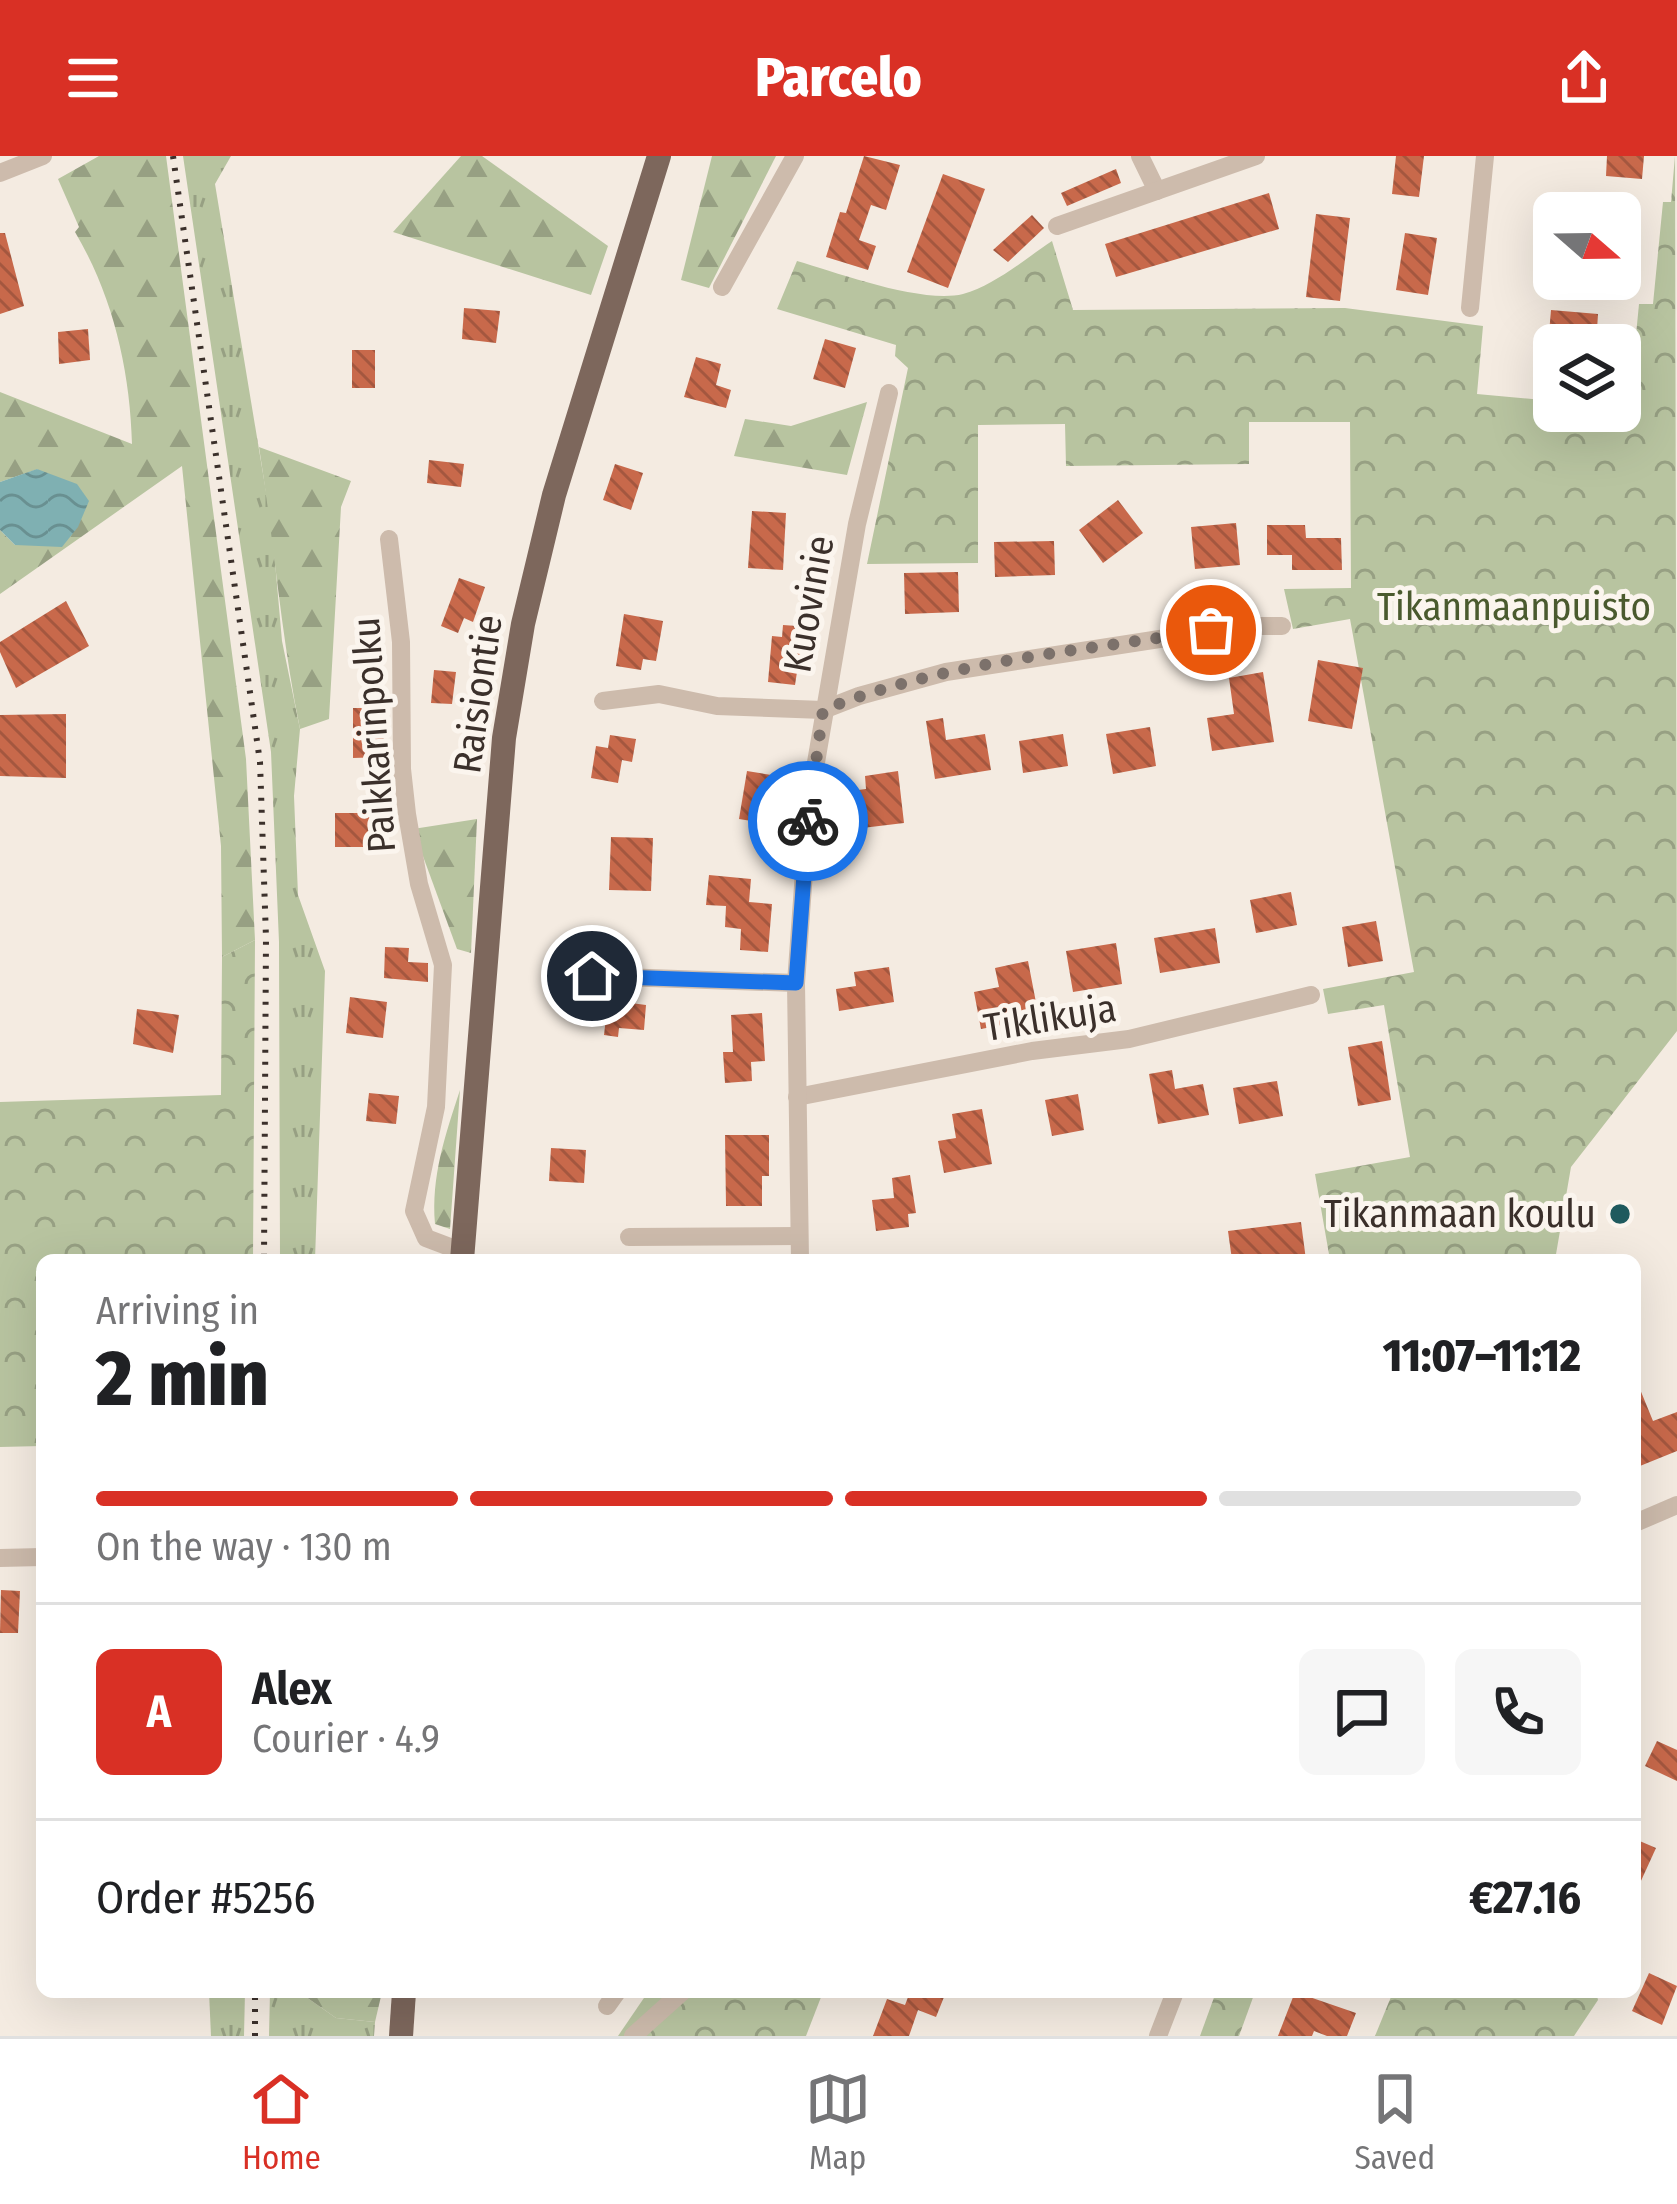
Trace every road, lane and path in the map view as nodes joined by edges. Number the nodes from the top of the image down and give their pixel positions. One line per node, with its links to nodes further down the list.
1 (43, 156): 7 (street)
2 (658, 156): 24 (main road, Raisiontie)
3 (795, 156): 10 (street)
4 (1140, 156): 8 (street)
5 (1256, 156): 8 (street)
6 (1485, 156): 11 (street)
7 (0, 172)
8 (1157, 191): 9 (street)
9 (1058, 226)
10 (722, 287)
11 (1471, 308)
12 (889, 393): 16 (street, Kuovinie)
13 (389, 539): 23 (street, Paikkarinpolku)
14 (1282, 626): 16 (street)
15 (603, 701): 16 (street)
16 (823, 710): 18 (street, Kuovinie)
17 (592, 976): 18 (street)
18 (796, 983): 20 (street, Kuovinie)
19 (1311, 995): 20 (street, Tiklikuja)
20 (797, 1097): 21 (street, Kuovinie)
21 (798, 1236): 22 (street); 25 (street, Kuovinie)
22 (629, 1237)
23 (458, 1254)
24 (462, 1254)
25 (800, 1254)
26 (1677, 1505): 27 (street)
27 (1641, 1520)
28 (36, 1557): 29 (street)
29 (0, 1558)
30 (403, 1998): 33 (main road)
31 (675, 1998): 34 (street)
32 (1173, 1998): 35 (street)
33 (400, 2036)
34 (633, 2036)
35 (1157, 2036)

